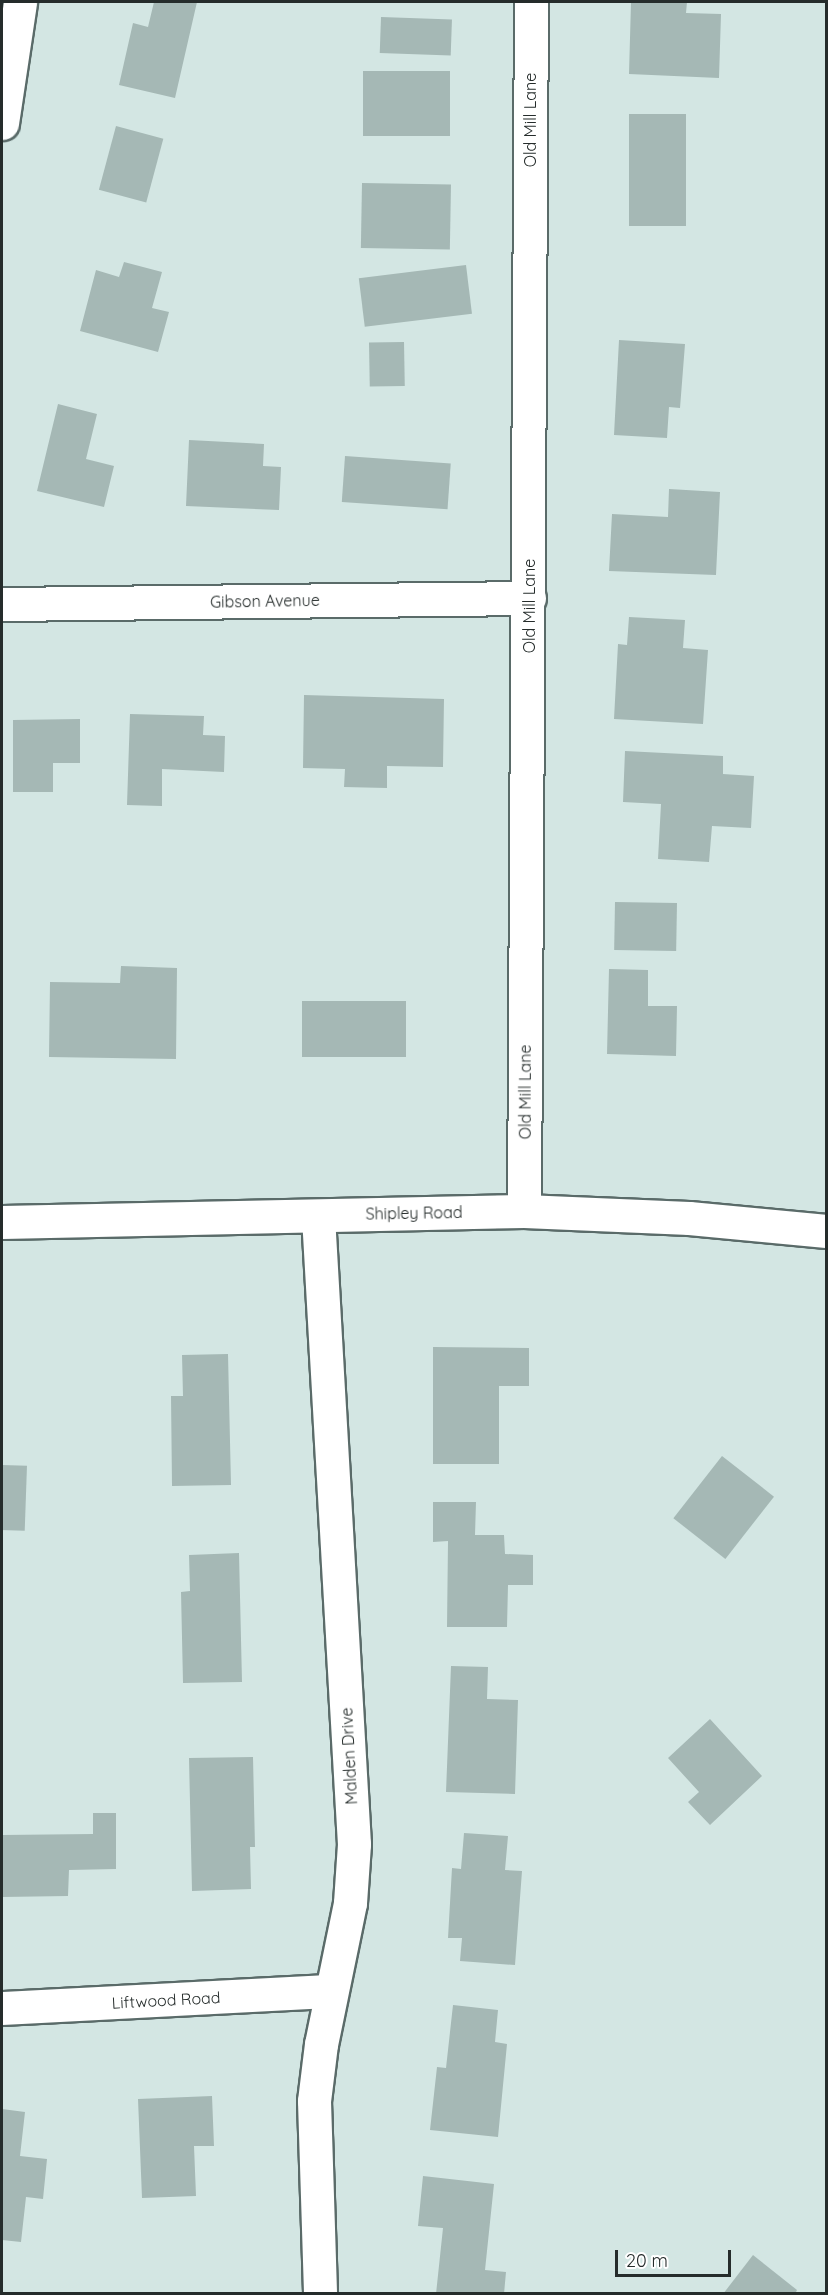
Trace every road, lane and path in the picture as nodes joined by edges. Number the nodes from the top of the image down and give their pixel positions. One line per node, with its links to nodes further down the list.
1 (20, 2): 3 (street)
2 (531, 2): 4 (street, Old Mill Lane)
3 (2, 123)
4 (529, 598): 5 (street, Gibson Avenue); 6 (street, Old Mill Lane)
5 (2, 604)
6 (524, 1211): 7 (street, Shipley Road); 9 (street, Shipley Road)
7 (318, 1216): 8 (street, Shipley Road); 10 (street, Malden Drive)
8 (2, 1222)
9 (826, 1231)
10 (331, 1991): 11 (street, Liftwood Road); 12 (street, Malden Drive)
11 (2, 2008)
12 (320, 2294)

